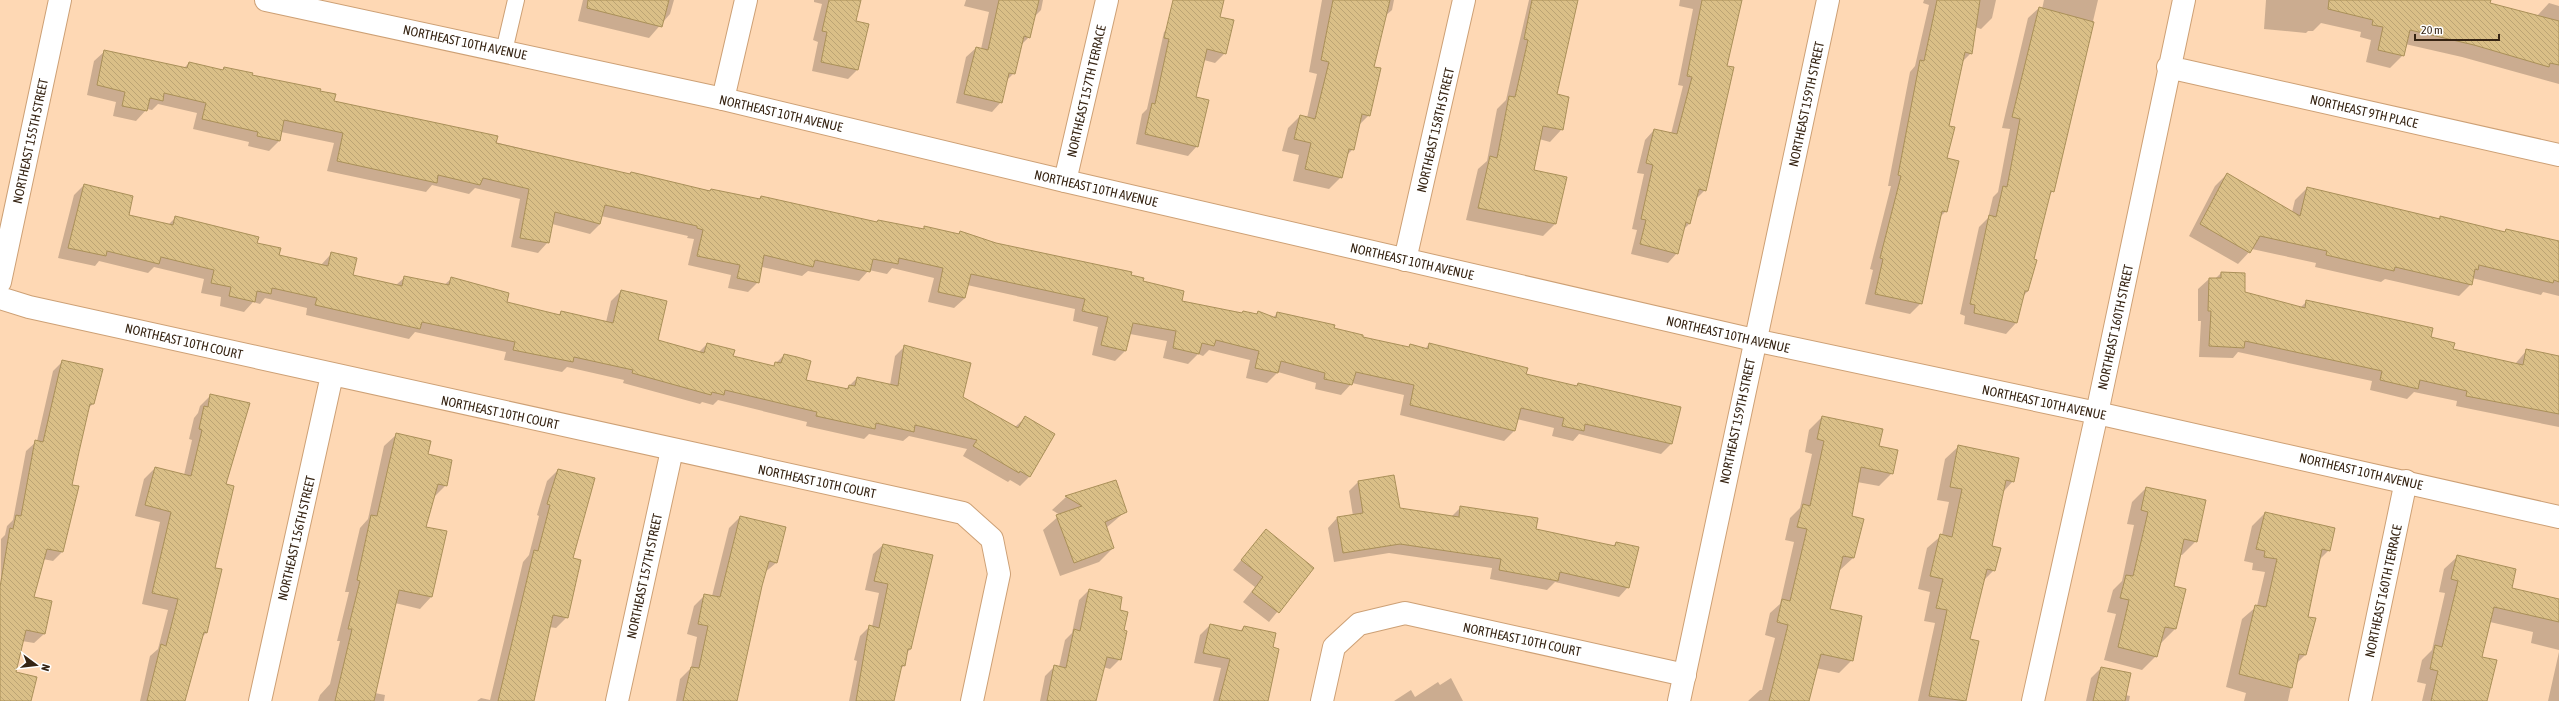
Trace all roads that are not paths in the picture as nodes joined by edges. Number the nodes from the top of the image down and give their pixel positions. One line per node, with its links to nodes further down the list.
1 (60, 0): 16 (street, NORTHEAST 155TH STREET)
2 (266, 0): 9 (street, NORTHEAST 10TH AVENUE)
3 (516, 0): 10 (lane)
4 (746, 0): 12 (street)
5 (1107, 0): 14 (street, NORTHEAST 157TH TERRACE)
6 (1464, 0): 15 (street, NORTHEAST 158TH STREET)
7 (1828, 0): 18 (street, NORTHEAST 159TH STREET)
8 (2184, 0): 11 (street, NORTHEAST 160TH STREET)
9 (323, 5): 10 (street, NORTHEAST 10TH AVENUE)
10 (504, 51): 12 (street, NORTHEAST 10TH AVENUE)
11 (2168, 67): 13 (street, NORTHEAST 9TH PLACE); 20 (street, NORTHEAST 160TH STREET)
12 (724, 99): 14 (street, NORTHEAST 10TH AVENUE)
13 (2559, 154)
14 (1065, 181): 15 (street, NORTHEAST 10TH AVENUE)
15 (1405, 260): 18 (street, NORTHEAST 10TH AVENUE)
16 (0, 282)
17 (0, 298): 19 (street, NORTHEAST 10TH COURT)
18 (1754, 340): 20 (street, NORTHEAST 10TH AVENUE); 24 (street, NORTHEAST 159TH STREET)
19 (332, 375): 21 (street, NORTHEAST 10TH COURT); 25 (street, NORTHEAST 156TH STREET)
20 (2098, 413): 22 (street, NORTHEAST 10TH AVENUE); 30 (street, NORTHEAST 160TH STREET)
21 (672, 450): 26 (street, NORTHEAST 157TH STREET); 27 (street, NORTHEAST 10TH COURT)
22 (2406, 481): 23 (street, NORTHEAST 10TH AVENUE); 31 (street, NORTHEAST 160TH TERRACE)
23 (2559, 517)
24 (1685, 675): 28 (street, NORTHEAST 10TH COURT); 29 (street, NORTHEAST 159TH STREET)
25 (260, 701)
26 (617, 701)
27 (972, 701)
28 (1322, 701)
29 (1679, 701)
30 (2033, 701)
31 (2360, 701)

